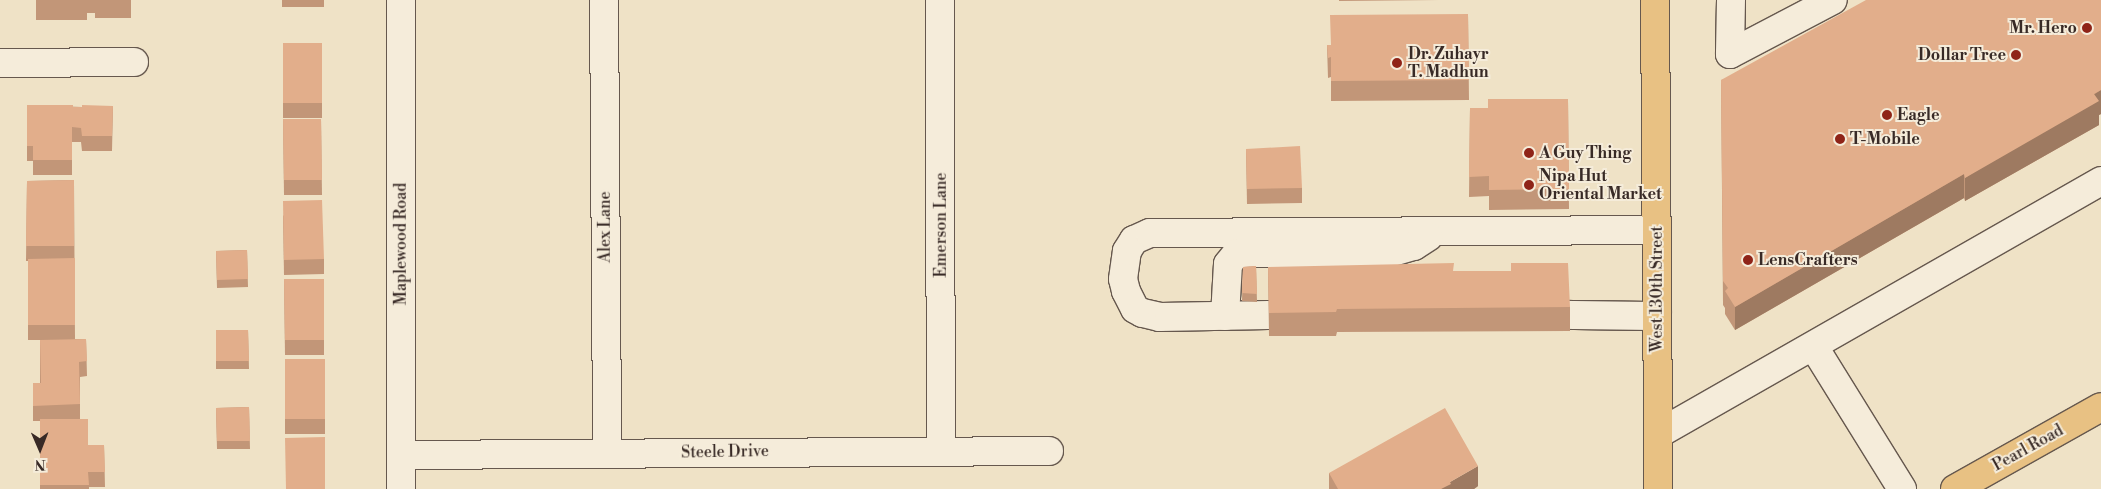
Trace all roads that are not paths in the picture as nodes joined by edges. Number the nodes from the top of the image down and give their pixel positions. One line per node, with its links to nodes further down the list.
1 (401, 0): 22 (street, Maplewood Road)
2 (604, 0): 21 (street, Alex Lane)
3 (940, 0): 19 (street, Emerson Lane)
4 (1655, 0): 10 (main road, West 130th Street)
5 (1731, 0): 6 (street)
6 (1833, 0)
7 (134, 62): 8 (street)
8 (0, 63)
9 (2101, 181): 16 (street)
10 (1656, 230): 11 (street); 15 (main road, West 130th Street)
11 (1438, 232): 14 (street); 14 (street)
12 (1268, 315): 14 (street)
13 (1569, 315): 15 (street)
14 (1225, 316)
15 (1657, 316): 18 (main road, West 130th Street)
16 (1814, 346): 18 (street); 25 (street)
17 (2101, 407): 26 (main road, Pearl Road)
18 (1658, 434): 24 (main road, West 130th Street)
19 (941, 450): 20 (street, Steele Drive); 21 (street, Steele Drive)
20 (1049, 451)
21 (607, 453): 22 (street, Steele Drive)
22 (401, 455): 23 (street, Maplewood Road)
23 (401, 489)
24 (1658, 489)
25 (1902, 489)
26 (1955, 489)

